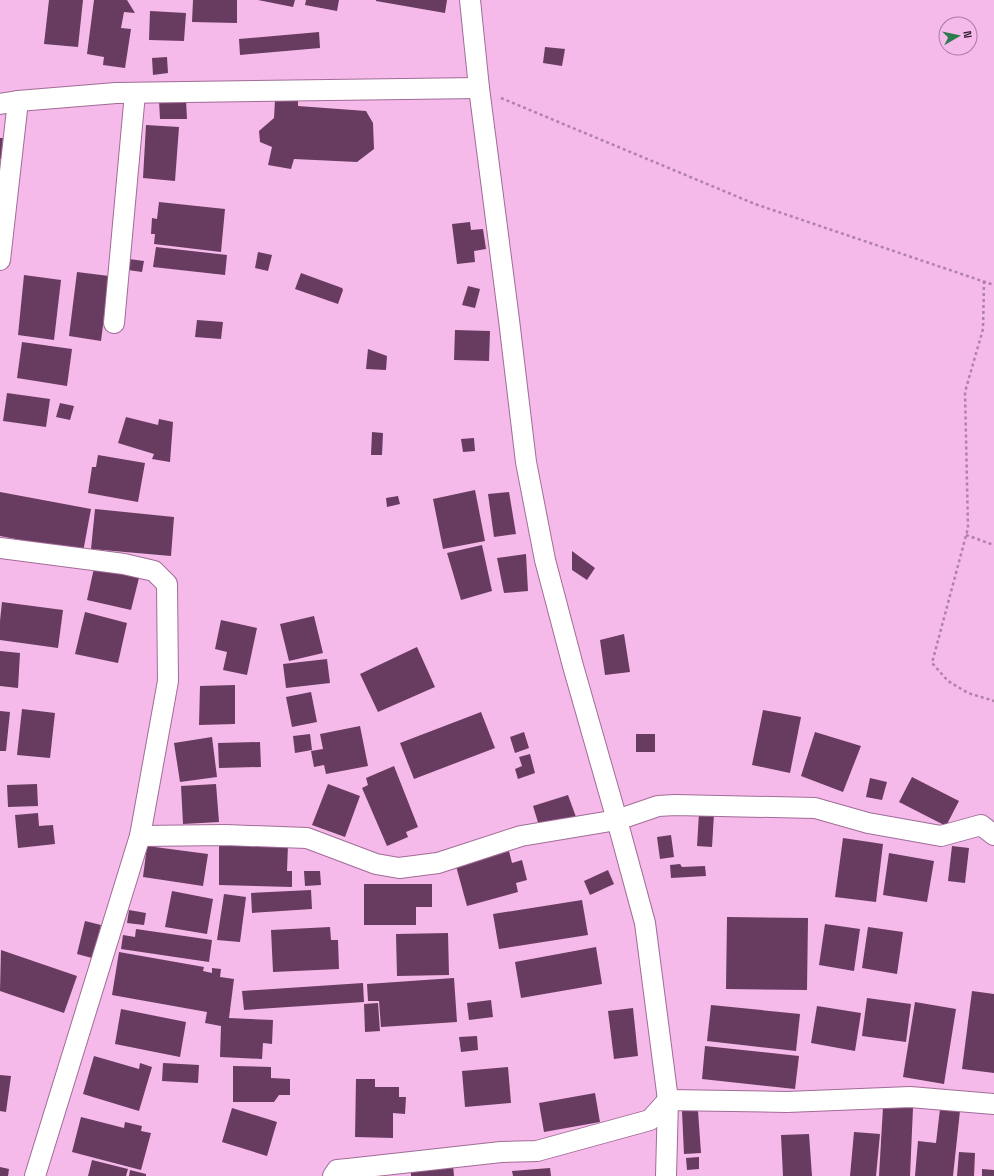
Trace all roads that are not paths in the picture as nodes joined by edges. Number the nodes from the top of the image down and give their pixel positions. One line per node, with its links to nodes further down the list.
1 (470, 0): 2 (street)
2 (479, 88): 3 (street); 8 (street)
3 (135, 93): 4 (street); 6 (street)
4 (9, 103): 5 (street)
5 (0, 260)
6 (114, 323)
7 (0, 548): 10 (street)
8 (618, 820): 9 (street); 10 (street); 11 (street)
9 (994, 835)
10 (140, 836): 13 (street)
11 (668, 1100): 12 (street); 14 (street); 15 (street)
12 (994, 1104)
13 (35, 1176)
14 (333, 1176)
15 (666, 1176)

